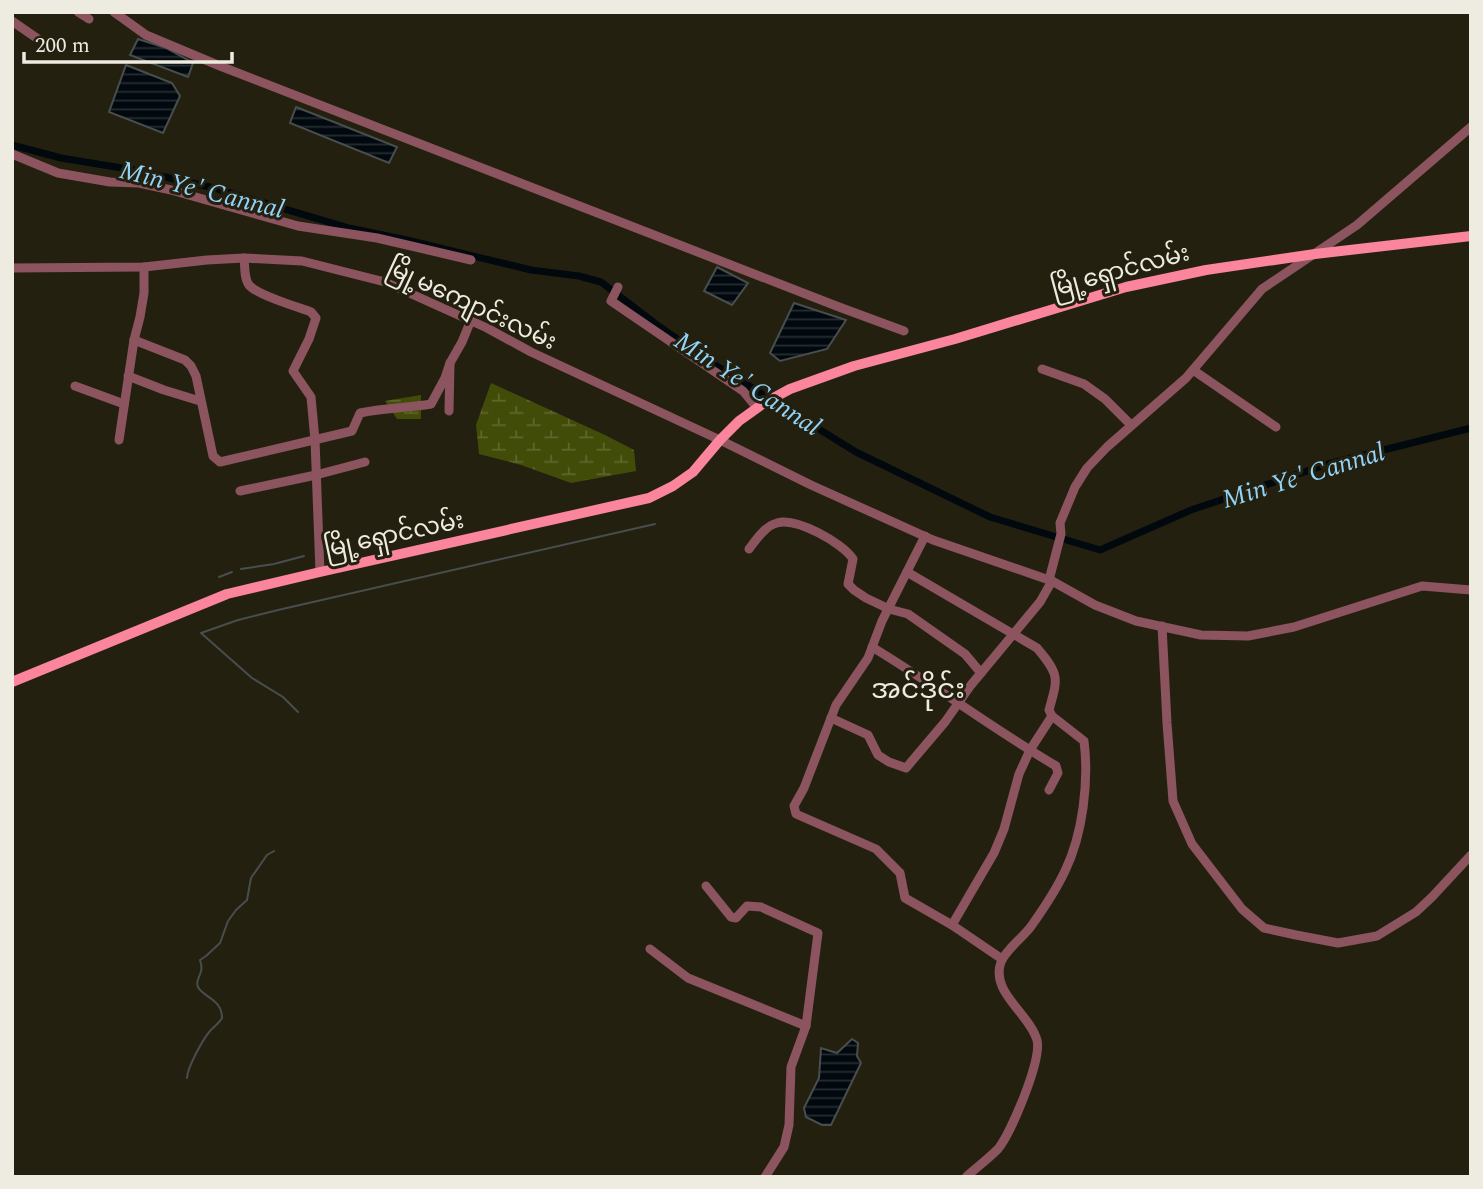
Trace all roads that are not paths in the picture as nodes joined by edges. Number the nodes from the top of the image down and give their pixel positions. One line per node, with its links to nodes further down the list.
1 (78, 12): 3 (street)
2 (114, 12): 16 (street)
3 (89, 19)
4 (12, 21): 5 (street)
5 (38, 39)
6 (1471, 127): 9 (street)
7 (12, 154): 11 (street)
8 (1471, 236): 9 (main road, မြို့ရှောင်လမ်း)
9 (1315, 254): 20 (street); 25 (main road, မြို့ရှောင်လမ်း)
10 (244, 258): 12 (street, မြို့မကျောင်းလမ်း); 15 (street, မြို့မကျောင်းလမ်း); 30 (street)
11 (471, 260)
12 (144, 267): 13 (street, မြို့မကျောင်းလမ်း); 17 (street)
13 (12, 268)
14 (618, 286): 25 (street)
15 (471, 320): 18 (street); 31 (street, မြို့မကျောင်းလမ်း)
16 (904, 331)
17 (134, 340): 21 (street); 23 (street)
18 (450, 363): 26 (street); 30 (street)
19 (1042, 369): 27 (street)
20 (1194, 370): 27 (street); 28 (street)
21 (128, 376): 23 (street); 24 (street)
22 (75, 386): 24 (street)
23 (200, 401): 30 (street)
24 (124, 404): 29 (street)
25 (761, 405): 31 (main road, မြို့ရှောင်လမ်း)
26 (449, 411)
27 (1131, 425): 39 (street)
28 (1276, 426)
29 (119, 440)
30 (315, 440): 33 (street)
31 (720, 440): 35 (street, မြို့မကျောင်းလမ်း); 37 (main road, မြို့ရှောင်လမ်း)
32 (365, 462): 33 (street)
33 (316, 475): 34 (street); 37 (street)
34 (240, 491)
35 (925, 536): 38 (street); 39 (street, မြို့မကျောင်းလမ်း)
36 (749, 549): 41 (street)
37 (320, 572): 46 (main road, မြို့ရှောင်လမ်း)
38 (907, 572): 41 (street); 43 (street)
39 (1050, 580): 42 (street, မြို့မကျောင်းလမ်း); 43 (street)
40 (1471, 590): 42 (street, မြို့မကျောင်းလမ်း)
41 (889, 609): 44 (street); 45 (street)
42 (1162, 626): 52 (street)
43 (1014, 634): 45 (street); 48 (street)
44 (872, 648): 47 (street); 49 (street)
45 (981, 673): 47 (street)
46 (12, 682)
47 (958, 703): 49 (street); 50 (street)
48 (1052, 716): 50 (street); 56 (street)
49 (831, 718): 54 (street)
50 (1030, 750): 51 (street); 54 (street)
51 (1049, 790)
52 (1471, 855)
53 (706, 887): 57 (street)
54 (952, 925): 56 (street)
55 (650, 949): 57 (street)
56 (1002, 959): 59 (street)
57 (806, 1026): 58 (street)
58 (765, 1177)
59 (966, 1177)

